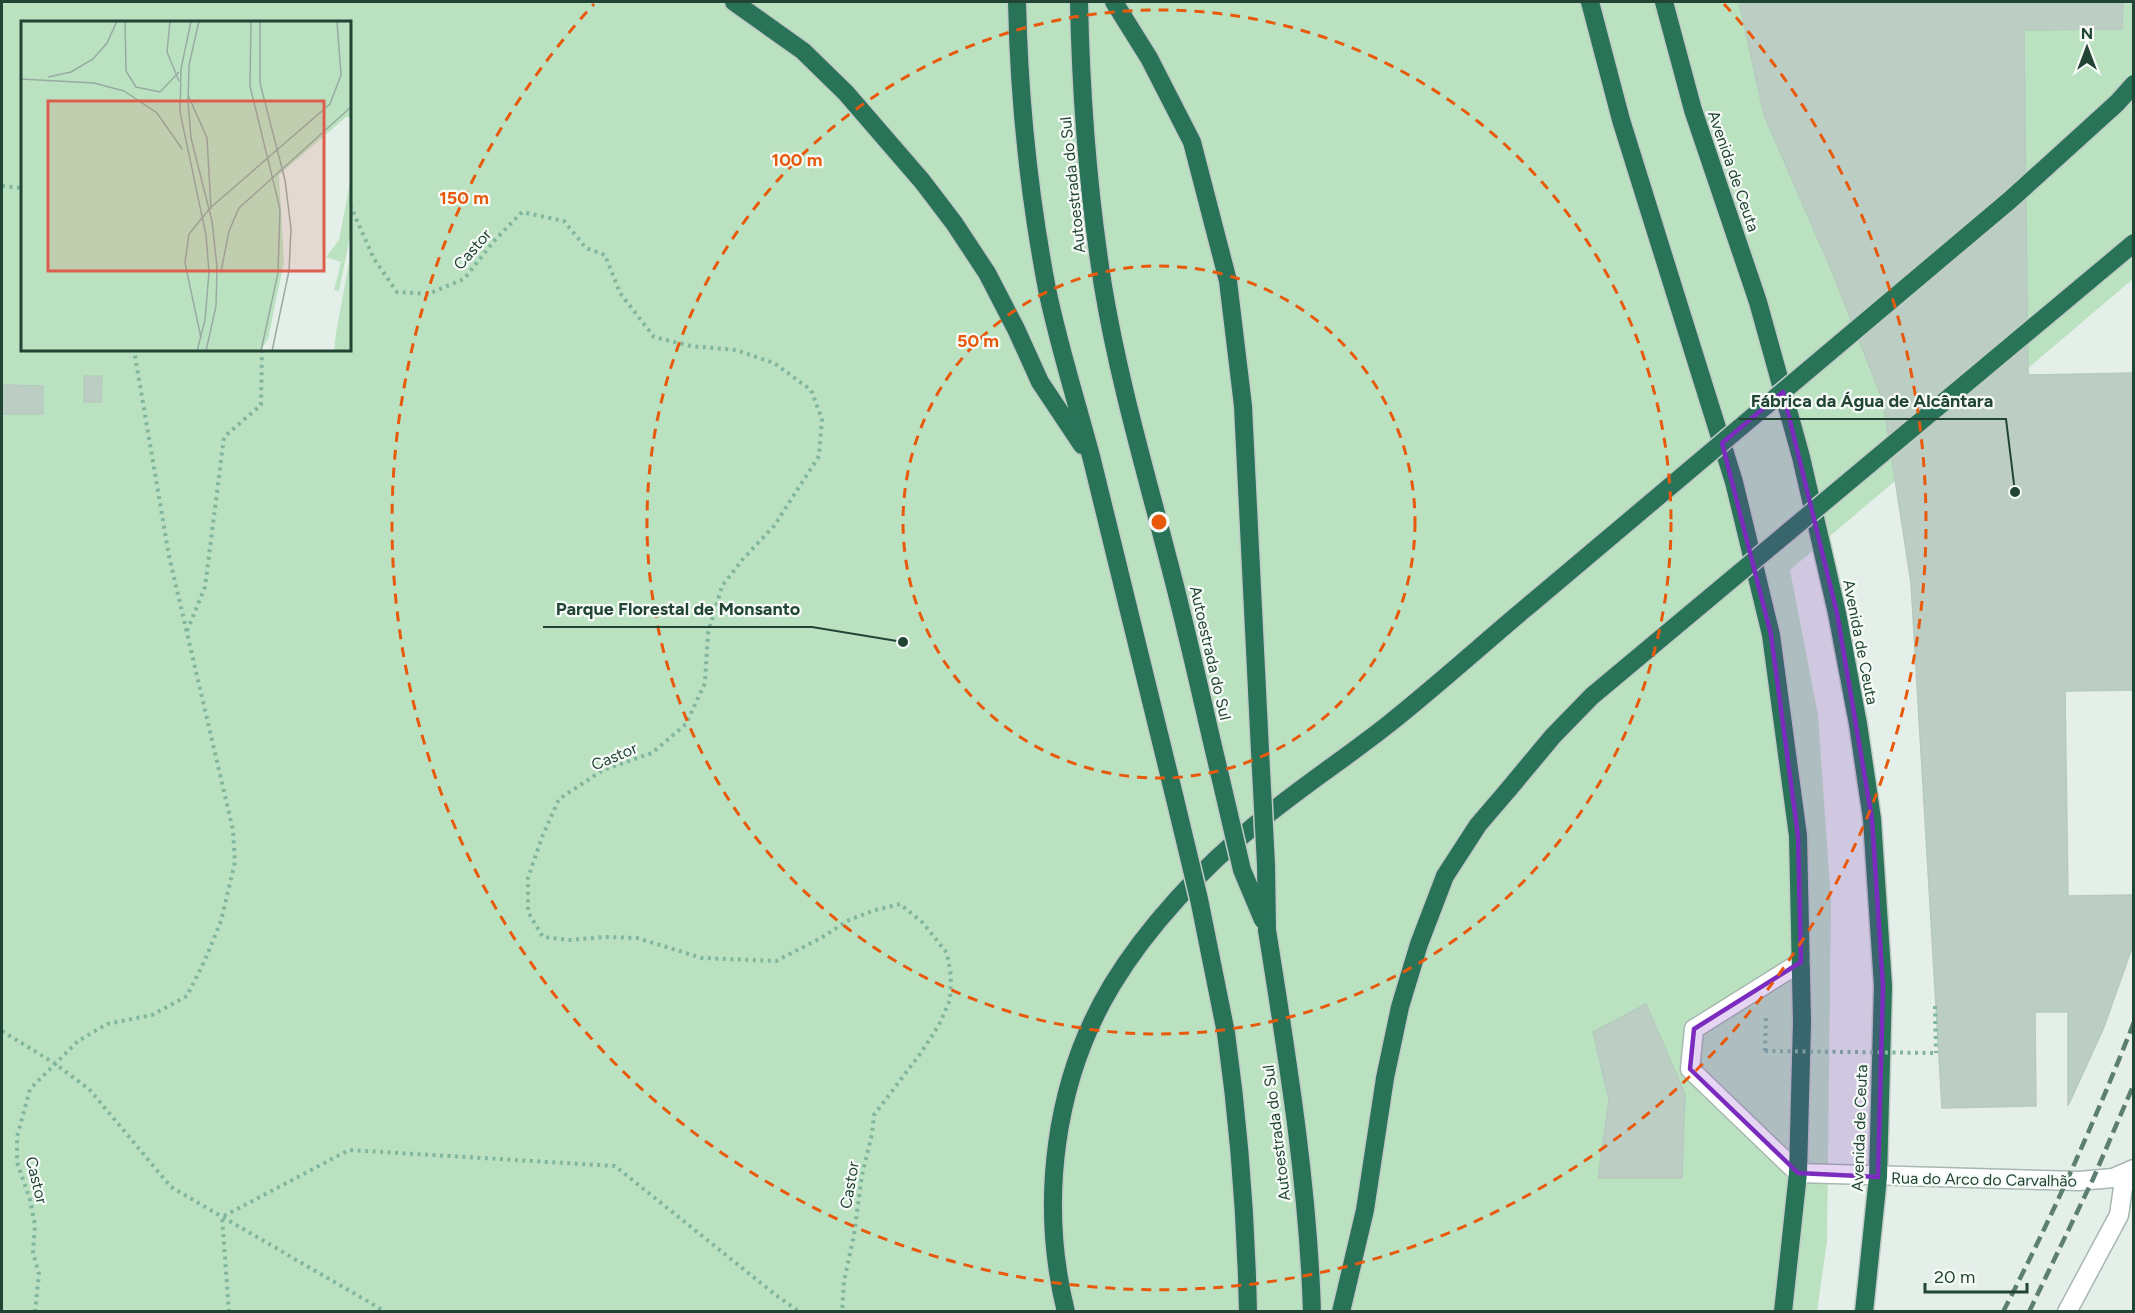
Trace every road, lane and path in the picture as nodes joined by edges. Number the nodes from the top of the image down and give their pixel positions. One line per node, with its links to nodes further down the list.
1 (734, 2): 14 (highway)
2 (1017, 2): 14 (highway)
3 (1079, 2): 16 (highway, Autoestrada do Sul, bridge)
4 (1114, 2): 16 (highway, bridge)
5 (1590, 2): 17 (highway)
6 (1664, 2): 24 (highway, Avenida de Ceuta)
7 (2133, 84): 31 (highway, bridge)
8 (2, 186): 9 (path)
9 (21, 188)
10 (351, 207): 30 (path, Castor)
11 (2133, 243): 34 (highway, bridge)
12 (134, 351): 15 (path, Castor)
13 (262, 351): 15 (path)
14 (1091, 459): 32 (highway, bridge)
15 (186, 632): 21 (path, Castor)
16 (1267, 930): 33 (highway, Autoestrada do Sul)
17 (1801, 962): 23 (highway); 23 (street)
18 (1935, 1006): 20 (path, bridge)
19 (2, 1031): 21 (path)
20 (1765, 1051)
21 (54, 1063): 25 (path); 26 (path, Castor)
22 (2129, 1172): 24 (street, Rua do Arco do Carvalhão); 37 (street)
23 (1798, 1173): 24 (street, Rua do Arco do Carvalhão); 35 (highway)
24 (1878, 1177): 36 (highway, Avenida de Ceuta)
25 (222, 1217): 27 (path); 28 (path); 29 (path)
26 (34, 1311)
27 (229, 1311)
28 (386, 1311)
29 (800, 1311)
30 (842, 1311)
31 (1066, 1311)
32 (1248, 1311)
33 (1312, 1311)
34 (1341, 1311)
35 (1783, 1311)
36 (1864, 1311)
37 (2067, 1311)

